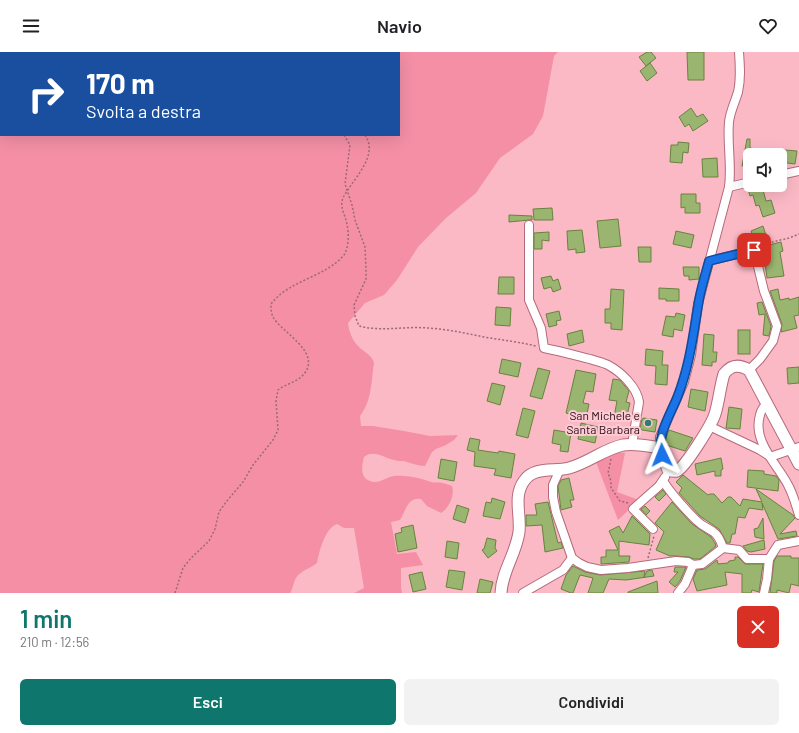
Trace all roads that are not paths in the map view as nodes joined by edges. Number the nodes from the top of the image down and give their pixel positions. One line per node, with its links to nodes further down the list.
1 (739, 52): 5 (street)
2 (799, 171): 3 (street)
3 (787, 174)
4 (743, 184): 5 (street)
5 (729, 187): 7 (street)
6 (529, 225): 11 (street)
7 (709, 261): 8 (street); 12 (street)
8 (749, 370): 9 (street); 10 (street)
9 (767, 404): 13 (street); 14 (street)
10 (709, 426): 14 (street); 17 (street)
11 (632, 445): 12 (street); 16 (street)
12 (660, 448): 17 (street)
13 (795, 448): 14 (street); 15 (street)
14 (770, 457): 19 (street)
15 (799, 464)
16 (560, 469): 23 (street); 26 (street)
17 (668, 470): 18 (street)
18 (663, 481): 20 (street); 22 (street)
19 (799, 515)
20 (653, 528)
21 (799, 541): 24 (street)
22 (723, 548): 24 (street); 25 (street)
23 (572, 558): 25 (street); 27 (street)
24 (769, 559): 29 (street)
25 (693, 565): 28 (street)
26 (502, 593)
27 (523, 593)
28 (678, 593)
29 (764, 593)

